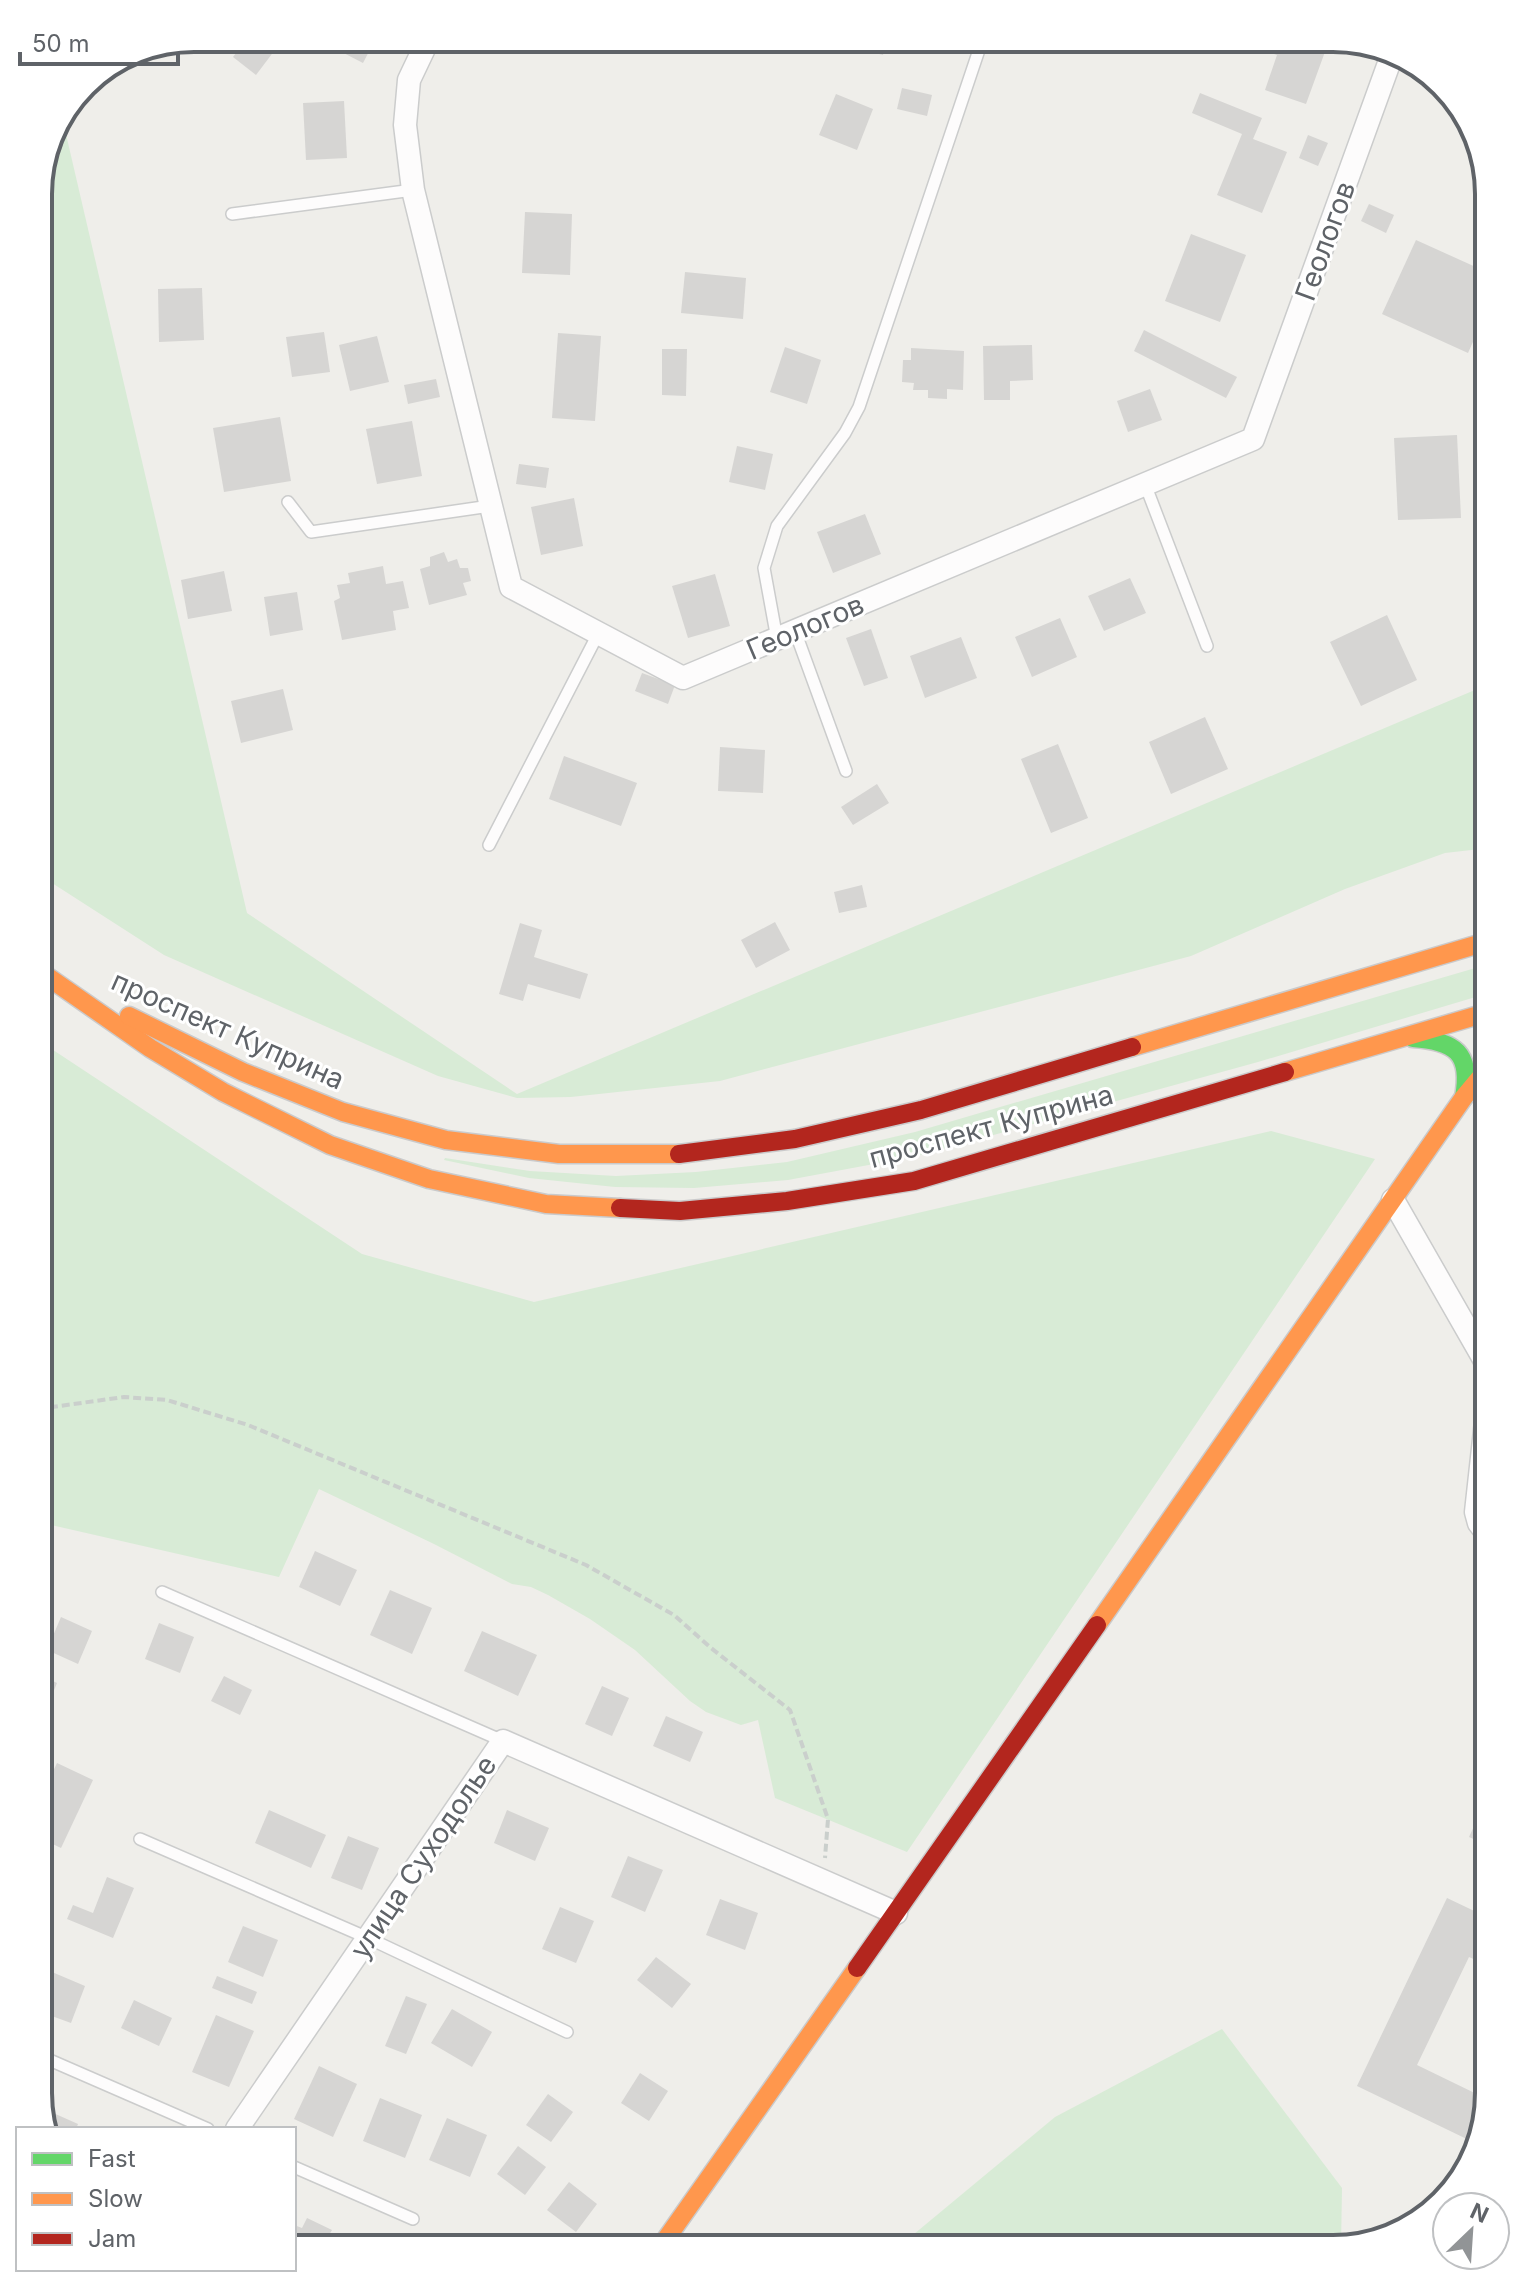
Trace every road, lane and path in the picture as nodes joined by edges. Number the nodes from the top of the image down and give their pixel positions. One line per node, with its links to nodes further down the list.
1 (422, 52): 4 (street, Геологов)
2 (978, 52): 10 (lane)
3 (1389, 64): 6 (street, Геологов)
4 (413, 190): 5 (lane); 8 (street, Геологов)
5 (232, 214)
6 (1145, 484): 10 (street, Геологов); 11 (lane)
7 (288, 502): 8 (lane)
8 (490, 506): 9 (street, Геологов)
9 (598, 634): 10 (street, Геологов); 13 (lane)
10 (786, 635): 12 (lane)
11 (1207, 646)
12 (846, 771)
13 (489, 845)
14 (1475, 945): 16 (main road, проспект Куприна)
15 (52, 979): 16 (main road, проспект Куприна)
16 (65, 987): 18 (main road, проспект Куприна)
17 (1475, 1016): 18 (main road, проспект Куприна)
18 (1409, 1037): 20 (main road)
19 (1475, 1084): 20 (main road)
20 (1464, 1097): 21 (main road)
21 (1393, 1200): 22 (street); 28 (main road)
22 (1475, 1343)
23 (52, 1407): 27 (path)
24 (162, 1592): 25 (lane)
25 (503, 1741): 27 (street, улица Суходолье); 29 (street, улица Суходолье)
26 (140, 1839): 29 (lane)
27 (823, 1881): 28 (street, улица Суходолье)
28 (896, 1913): 36 (main road)
29 (368, 1938): 30 (lane); 33 (street, улица Суходолье)
30 (567, 2032)
31 (52, 2061): 32 (lane)
32 (203, 2127)
33 (238, 2127)
34 (296, 2168): 35 (lane)
35 (413, 2219)
36 (669, 2235)

